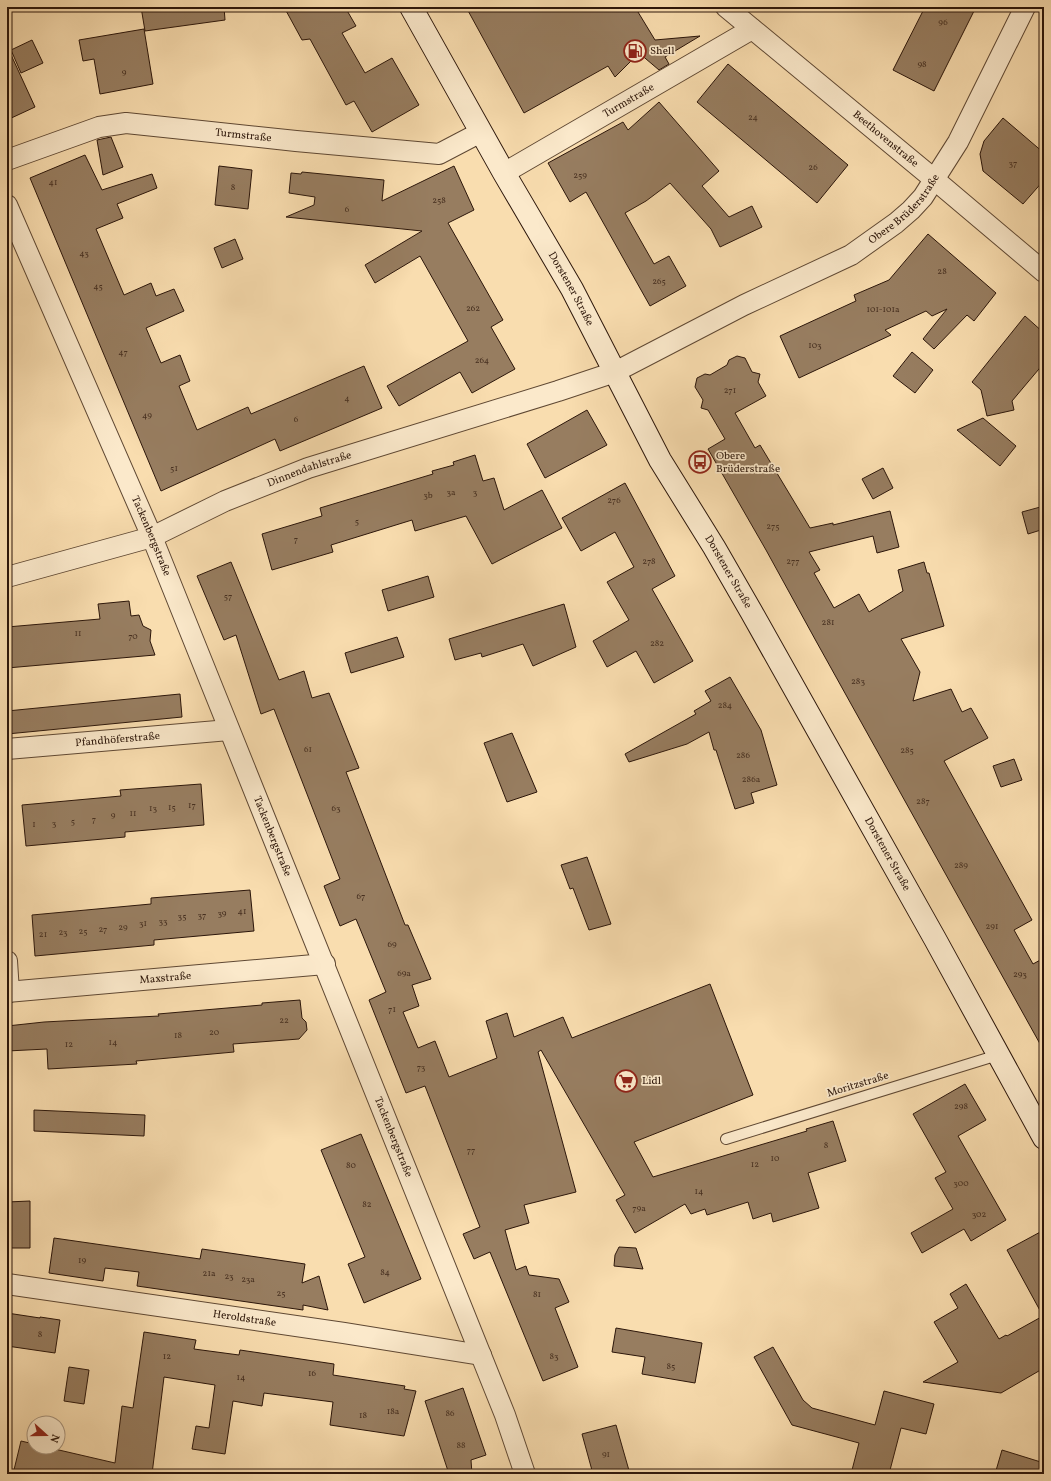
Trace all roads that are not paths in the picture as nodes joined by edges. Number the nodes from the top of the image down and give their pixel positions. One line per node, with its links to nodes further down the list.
1 (411, 7): 5 (main road, Dorstener Straße)
2 (726, 7): 4 (street, Beethovenstraße)
3 (1025, 7): 8 (street, Obere Brüderstraße)
4 (752, 29): 7 (street, Turmstraße); 8 (street, Beethovenstraße)
5 (481, 132): 6 (street, Turmstraße); 7 (main road, Dorstener Straße)
6 (7, 160)
7 (504, 173): 11 (main road, Dorstener Straße)
8 (935, 180): 10 (street, Beethovenstraße); 11 (street, Obere Brüderstraße)
9 (7, 205): 12 (street, Tackenbergstraße)
10 (1044, 272)
11 (615, 372): 12 (street, Dinnendahlstraße); 19 (main road, Dorstener Straße)
12 (152, 537): 13 (street, Dinnendahlstraße); 14 (street, Tackenbergstraße)
13 (7, 577)
14 (229, 730): 15 (street, Pfandhöferstraße); 17 (street, Tackenbergstraße)
15 (7, 749)
16 (7, 961): 18 (street)
17 (325, 964): 18 (street, Maxstraße); 23 (street, Tackenbergstraße)
18 (8, 992)
19 (998, 1055): 20 (main road, Dorstener Straße); 21 (lane, Moritzstraße)
20 (1044, 1138)
21 (726, 1139)
22 (7, 1284): 23 (street, Heroldstraße)
23 (481, 1355): 24 (street, Tackenbergstraße)
24 (525, 1474)

